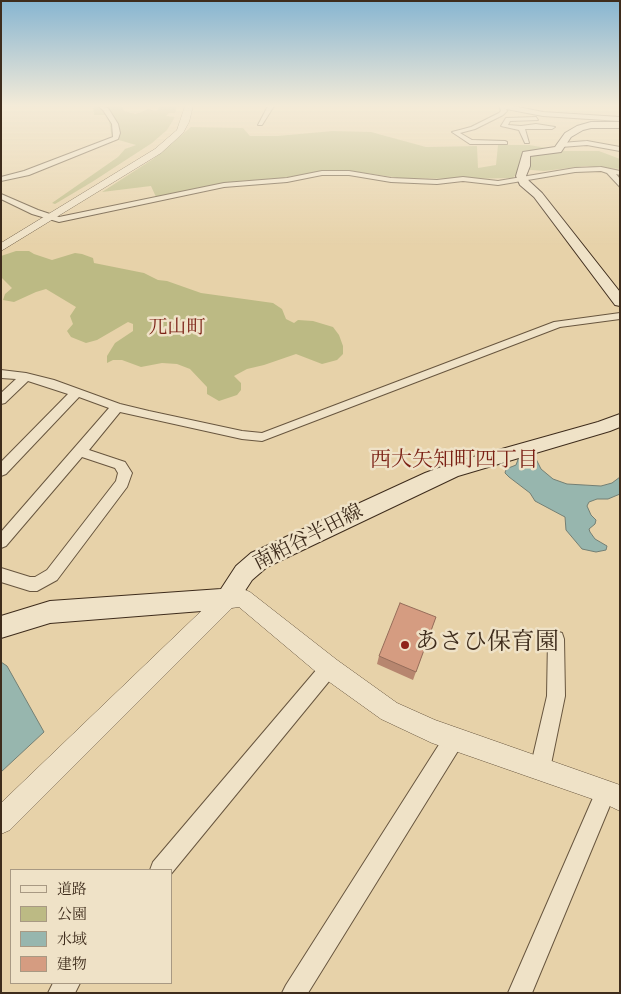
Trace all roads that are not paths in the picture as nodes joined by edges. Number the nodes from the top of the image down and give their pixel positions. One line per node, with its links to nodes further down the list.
1 (79, 152): 7 (street)
2 (146, 152): 11 (street)
3 (156, 152): 11 (street)
4 (542, 152): 8 (main road)
5 (610, 171): 6 (street); 8 (street); 9 (street)
6 (620, 173)
7 (1, 179)
8 (521, 180): 11 (street); 14 (main road)
9 (620, 186)
10 (1, 196): 11 (street)
11 (46, 217): 12 (street); 13 (street)
12 (1, 241)
13 (1, 248)
14 (620, 302)
15 (620, 316): 20 (street)
16 (1, 374): 17 (street)
17 (26, 377): 18 (street); 19 (street)
18 (76, 392): 20 (street); 23 (street)
19 (1, 400)
20 (118, 407): 22 (street)
21 (620, 420): 26 (main road, 南粕谷半田線)
22 (81, 450): 24 (street); 25 (street)
23 (1, 471)
24 (1, 542)
25 (1, 575)
26 (227, 599): 27 (main road); 29 (street); 33 (street)
27 (1, 627)
28 (556, 639): 31 (street)
29 (329, 668): 30 (street); 34 (street)
30 (454, 739): 31 (street); 35 (street)
31 (540, 768): 32 (street)
32 (613, 794): 36 (street)
33 (1, 821)
34 (162, 869)
35 (294, 993)
36 (520, 993)

